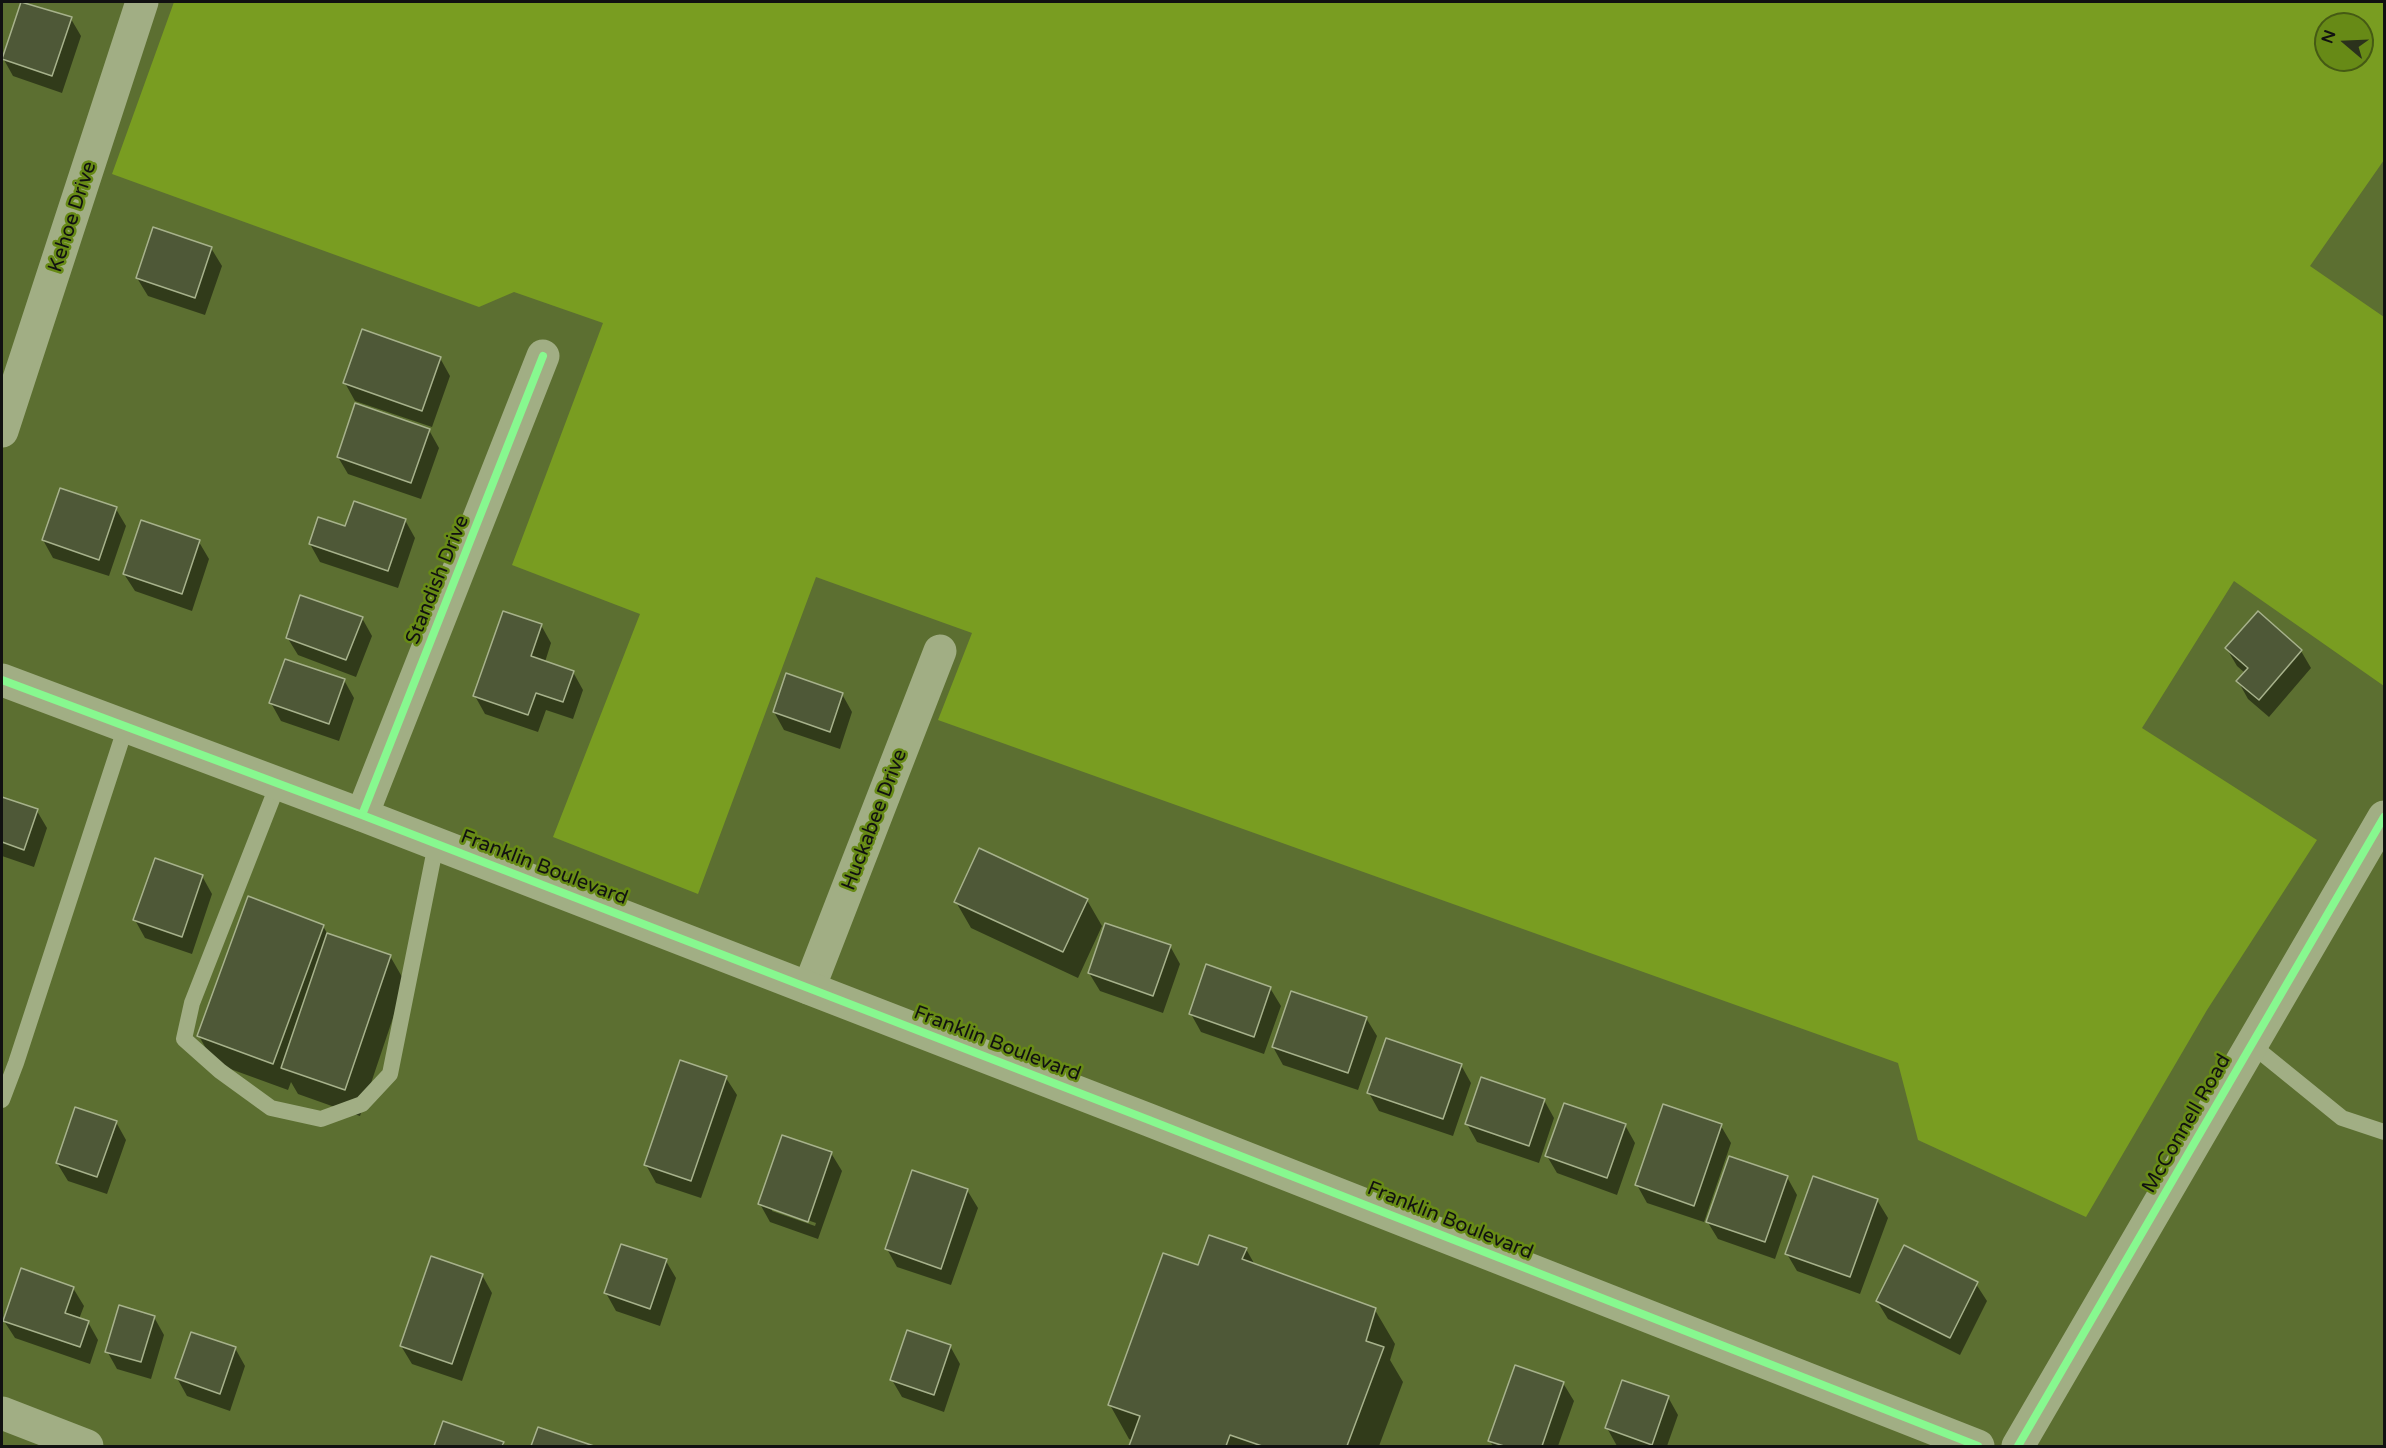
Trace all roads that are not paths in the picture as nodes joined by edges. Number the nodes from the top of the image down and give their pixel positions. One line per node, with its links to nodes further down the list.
1 (142, 2): 3 (street, Kehoe Drive)
2 (543, 356): 8 (street, Standish Drive)
3 (2, 431)
4 (940, 651): 11 (street, Huckabee Drive)
5 (2, 680): 6 (street, Franklin Boulevard)
6 (126, 726): 7 (street, Franklin Boulevard); 13 (lane)
7 (279, 784): 8 (street, Franklin Boulevard); 10 (lane)
8 (362, 815): 10 (street, Franklin Boulevard)
9 (2385, 818): 12 (street, McConnell Road)
10 (436, 844): 11 (street, Franklin Boulevard)
11 (809, 988): 17 (street, Franklin Boulevard)
12 (2252, 1045): 14 (lane); 18 (street, McConnell Road)
13 (2, 1100)
14 (2385, 1132)
15 (2, 1413): 16 (street)
16 (87, 1446)
17 (1978, 1446)
18 (2018, 1446)

